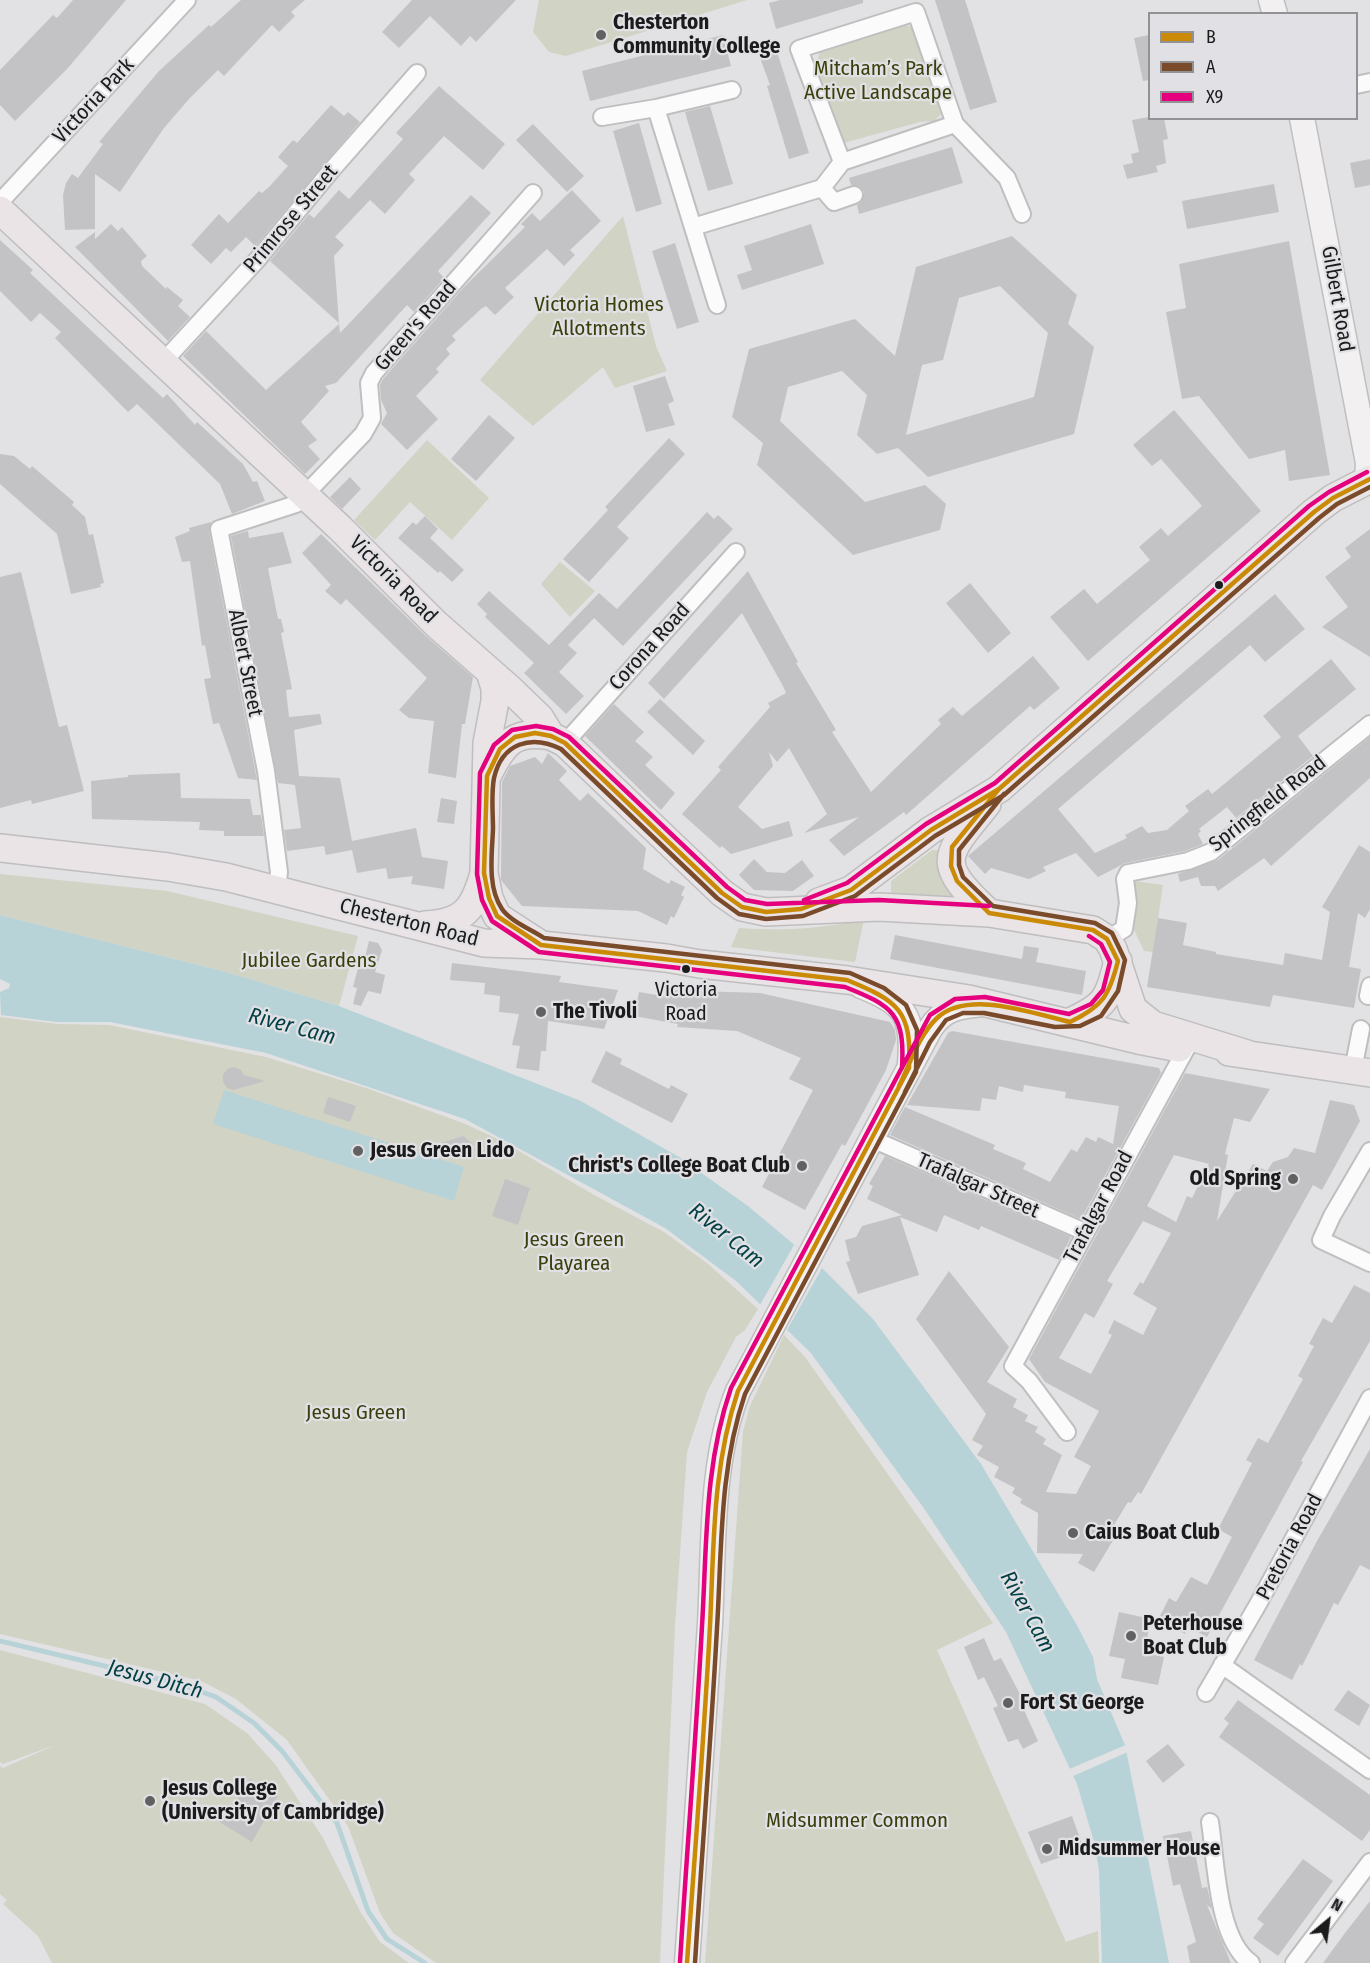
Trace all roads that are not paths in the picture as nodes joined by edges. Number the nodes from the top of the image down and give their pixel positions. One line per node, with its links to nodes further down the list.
1 (187, 0): 12 (street, Victoria Park)
2 (417, 73): 17 (street, Primrose Street)
3 (732, 90): 4 (street)
4 (656, 108): 5 (street); 15 (street)
5 (602, 117)
6 (1302, 120): 18 (street, Gilbert Road)
7 (955, 124): 8 (street); 8 (street); 14 (street)
8 (842, 162): 9 (street)
9 (822, 188): 11 (street); 15 (street)
10 (533, 193): 19 (street, Green's Road)
11 (854, 195)
12 (0, 202)
13 (0, 210): 17 (main road, Victoria Road)
14 (1022, 214)
15 (693, 227): 16 (street)
16 (717, 306)
17 (162, 363): 19 (main road, Victoria Road)
18 (1368, 480): 25 (main road)
19 (304, 495): 21 (main road, Victoria Road); 28 (street, Albert Street)
20 (736, 552): 23 (street, Corona Road)
21 (490, 672): 23 (main road, Victoria Road); 24 (main road)
22 (1370, 724): 33 (street, Springfield Road)
23 (558, 739): 24 (main road); 29 (main road, Victoria Road)
24 (487, 776): 27 (main road)
25 (999, 789): 29 (main road); 30 (main road)
26 (0, 848): 28 (main road, Chesterton Road)
27 (483, 873): 31 (main road); 32 (main road)
28 (277, 890): 31 (main road, Chesterton Road)
29 (801, 909): 30 (main road)
30 (989, 913): 33 (main road)
31 (412, 926): 32 (main road, Chesterton Road)
32 (541, 945): 34 (main road, Chesterton Road)
33 (1112, 950): 36 (main road); 39 (main road)
34 (847, 980): 35 (main road, Chesterton Road); 40 (street)
35 (985, 1004): 36 (main road, Chesterton Road); 40 (street)
36 (1070, 1022): 38 (main road, Chesterton Road)
37 (1361, 1029): 41 (street)
38 (1186, 1049): 39 (main road, Chesterton Road); 44 (street, Trafalgar Road)
39 (1247, 1054): 41 (main road)
40 (909, 1068): 42 (street)
41 (1362, 1072)
42 (872, 1139): 44 (street, Trafalgar Street); 53 (street)
43 (1370, 1151): 45 (street)
44 (1085, 1232): 47 (street, Trafalgar Road)
45 (1370, 1263)
46 (1370, 1398): 48 (street, Pretoria Road)
47 (1067, 1432)
48 (1222, 1665): 49 (street, Pretoria Road); 50 (street)
49 (1206, 1693)
50 (1370, 1770)
51 (1210, 1822): 54 (street)
52 (1370, 1862): 55 (street)
53 (687, 1963)
54 (1251, 1963)
55 (1294, 1963)

